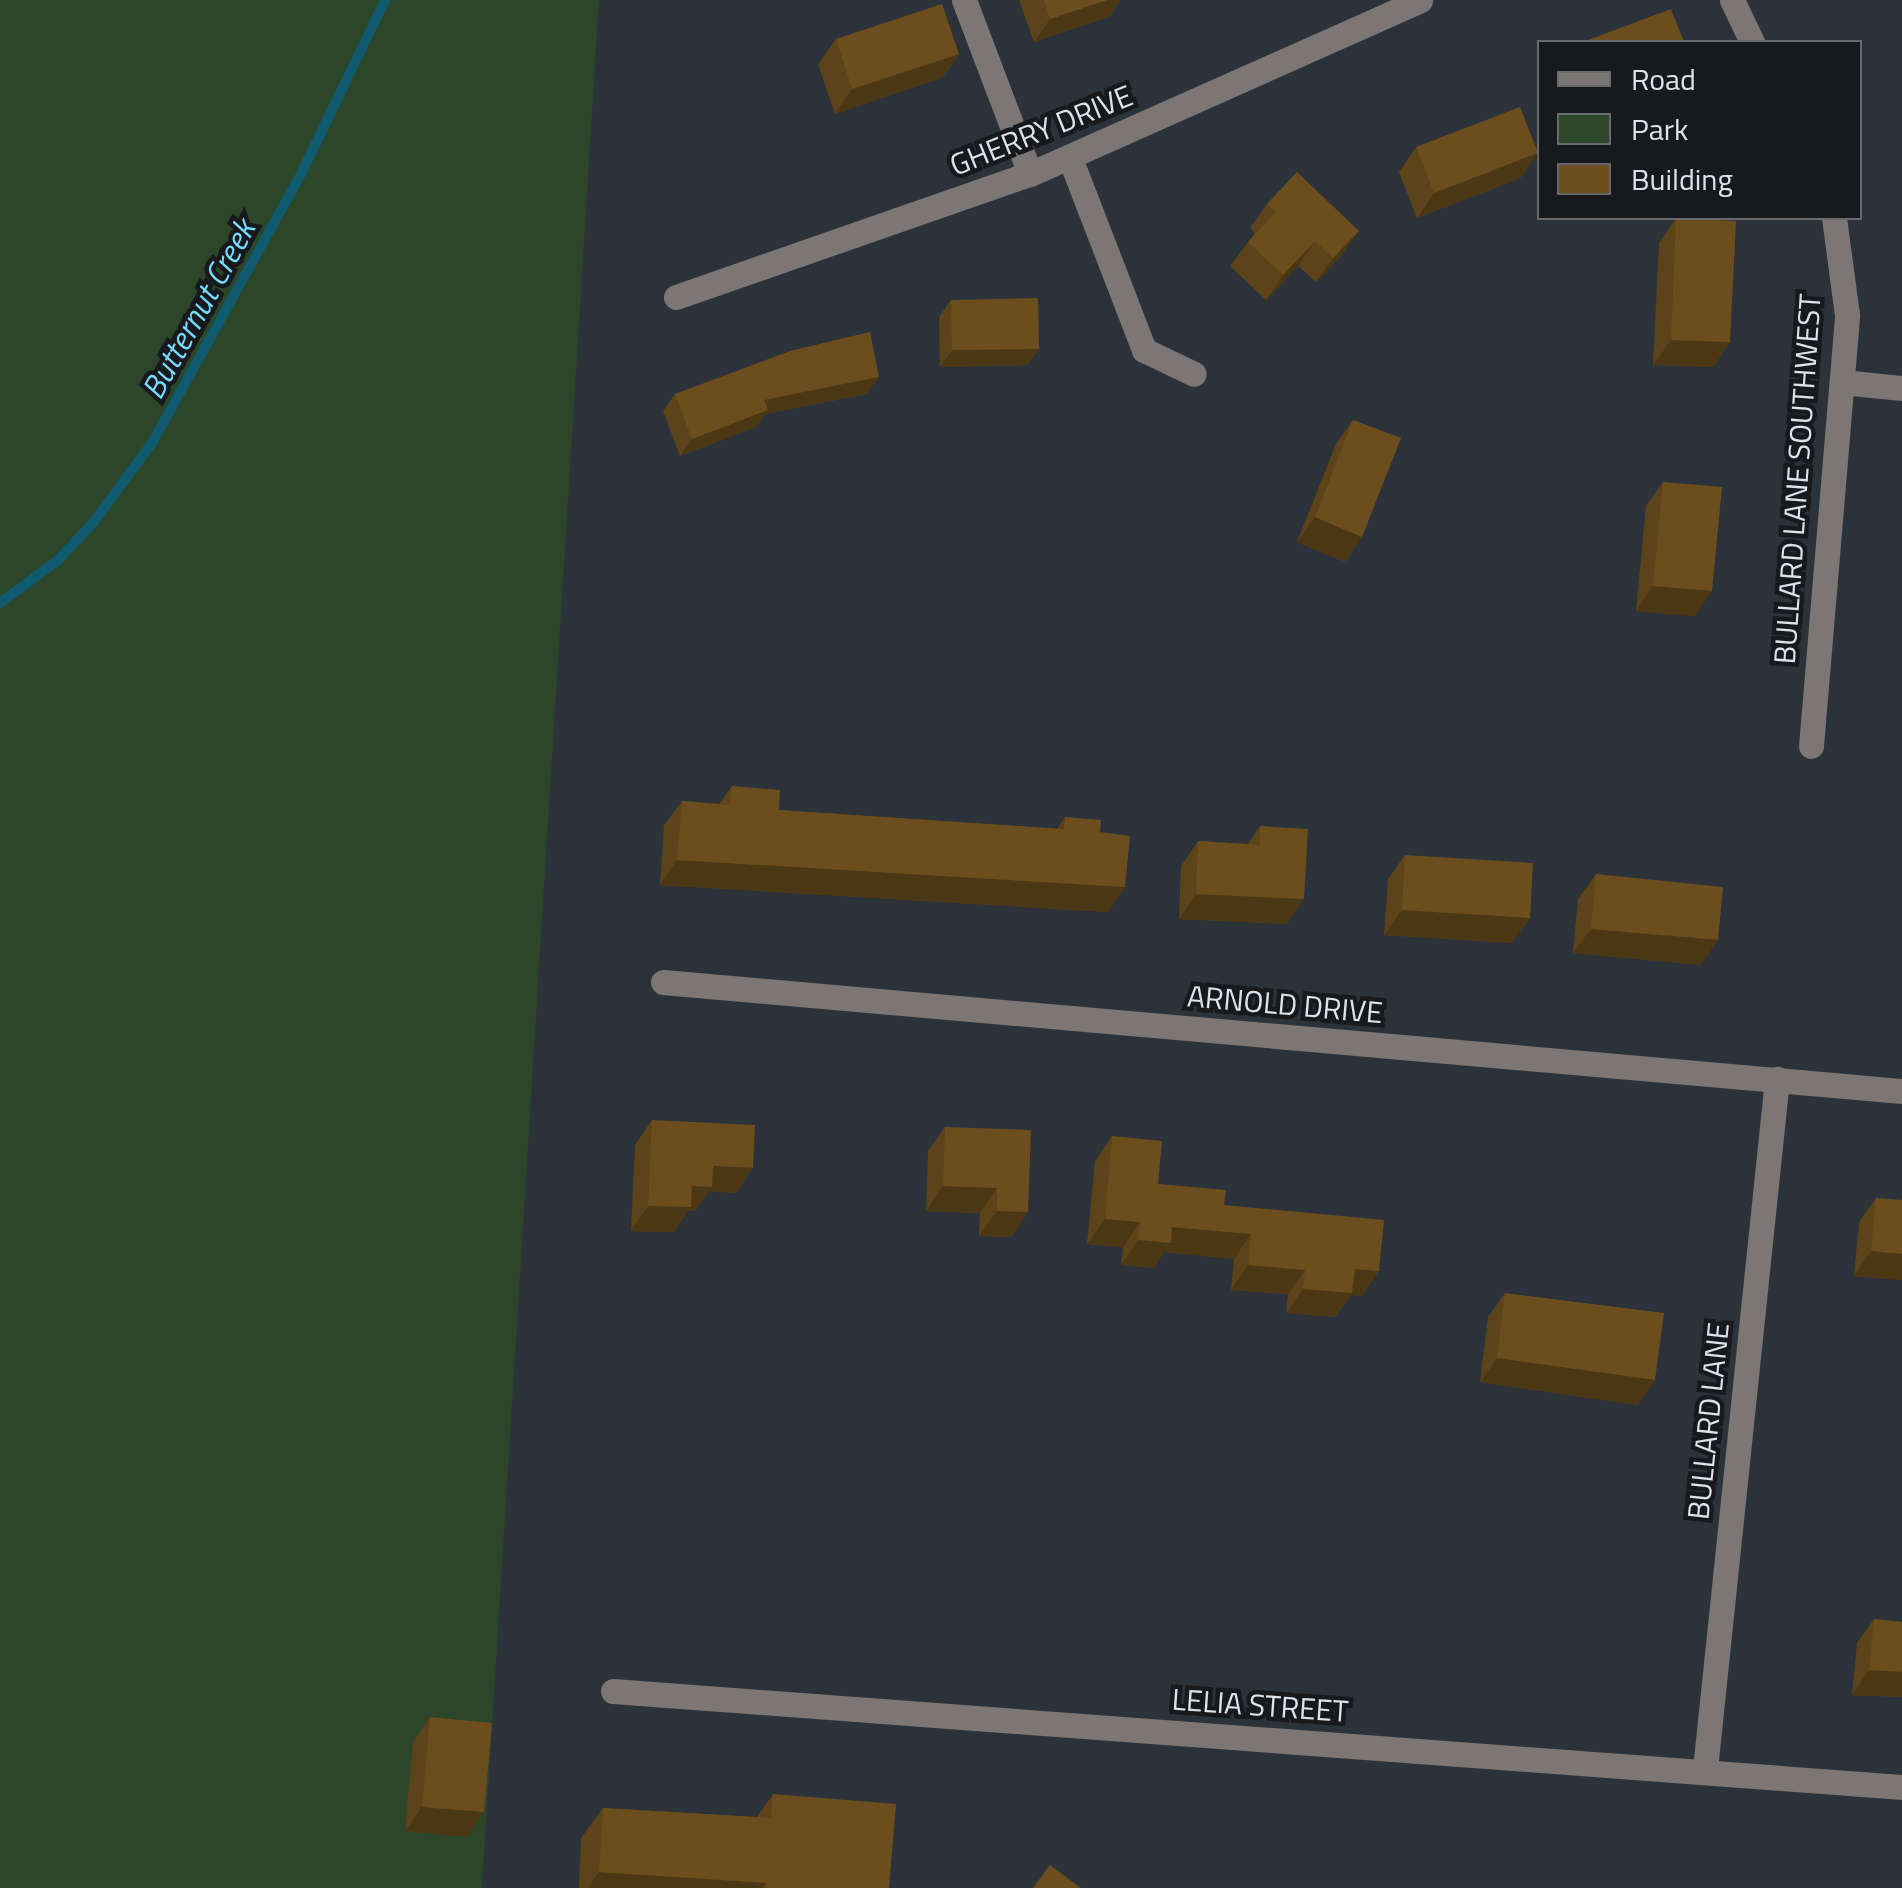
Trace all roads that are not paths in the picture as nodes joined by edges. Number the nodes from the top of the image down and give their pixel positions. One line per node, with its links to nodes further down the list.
1 (964, 0): 6 (street)
2 (1420, 0): 5 (street, GHERRY DRIVE)
3 (1732, 0): 4 (street)
4 (1751, 40)
5 (1070, 158): 6 (street, GHERRY DRIVE); 9 (street)
6 (1030, 174): 8 (street, GHERRY DRIVE)
7 (1834, 220): 10 (street, BULLARD LANE SOUTHWEST)
8 (676, 297)
9 (1194, 374)
10 (1842, 382): 11 (street); 12 (street, BULLARD LANE SOUTHWEST)
11 (1902, 388)
12 (1811, 746)
13 (663, 982): 14 (street, ARNOLD DRIVE)
14 (1777, 1080): 15 (street, ARNOLD DRIVE); 17 (street, BULLARD LANE)
15 (1902, 1091)
16 (613, 1691): 17 (street, LELIA STREET)
17 (1704, 1769): 18 (street, LELIA STREET)
18 (1902, 1786)

